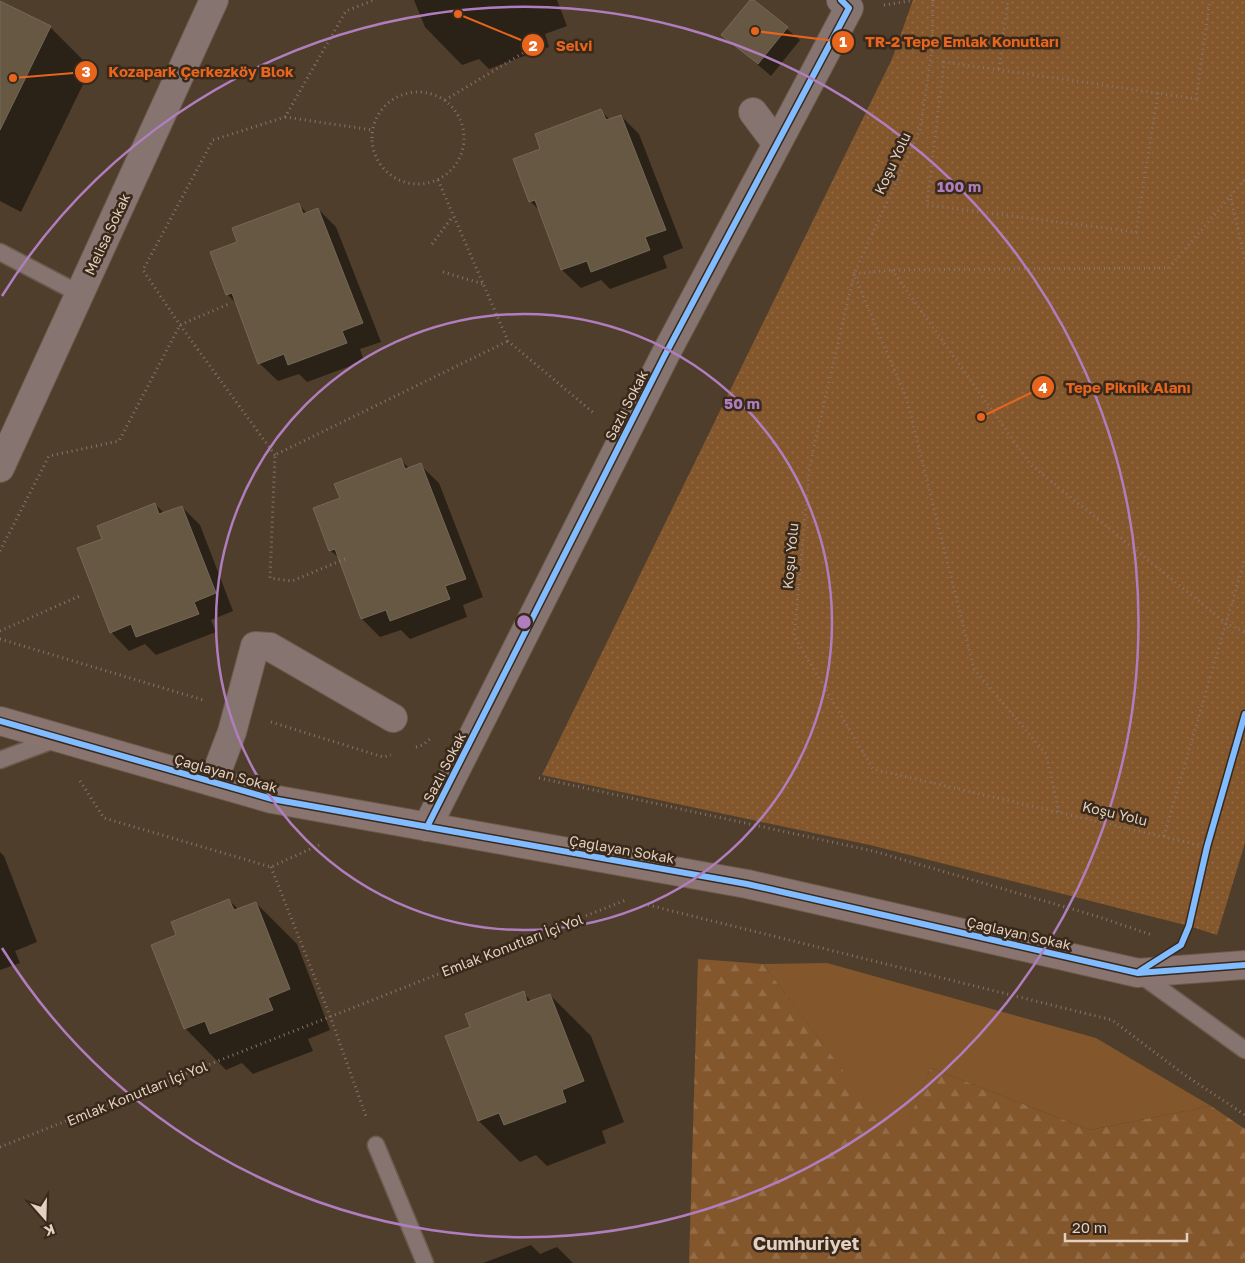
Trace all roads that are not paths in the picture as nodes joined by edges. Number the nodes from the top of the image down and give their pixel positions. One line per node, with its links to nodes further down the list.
1 (214, 0): 6 (street, Melisa Sokak)
2 (841, 0): 4 (street, Sazlı Sokak)
3 (753, 112): 4 (street)
4 (777, 144): 13 (street, Sazlı Sokak)
5 (0, 252): 6 (lane)
6 (80, 294): 7 (street, Melisa Sokak)
7 (0, 468)
8 (393, 718): 12 (street)
9 (0, 721): 10 (street, Çağlayan Sokak)
10 (59, 738): 11 (lane); 12 (street, Çağlayan Sokak)
11 (0, 760)
12 (213, 782): 13 (street, Çağlayan Sokak)
13 (427, 827): 15 (street, Çağlayan Sokak)
14 (1244, 960): 15 (street, Çağlayan Sokak)
15 (1138, 973): 16 (lane)
16 (1245, 1050)
17 (376, 1145): 18 (lane)
18 (425, 1263)

